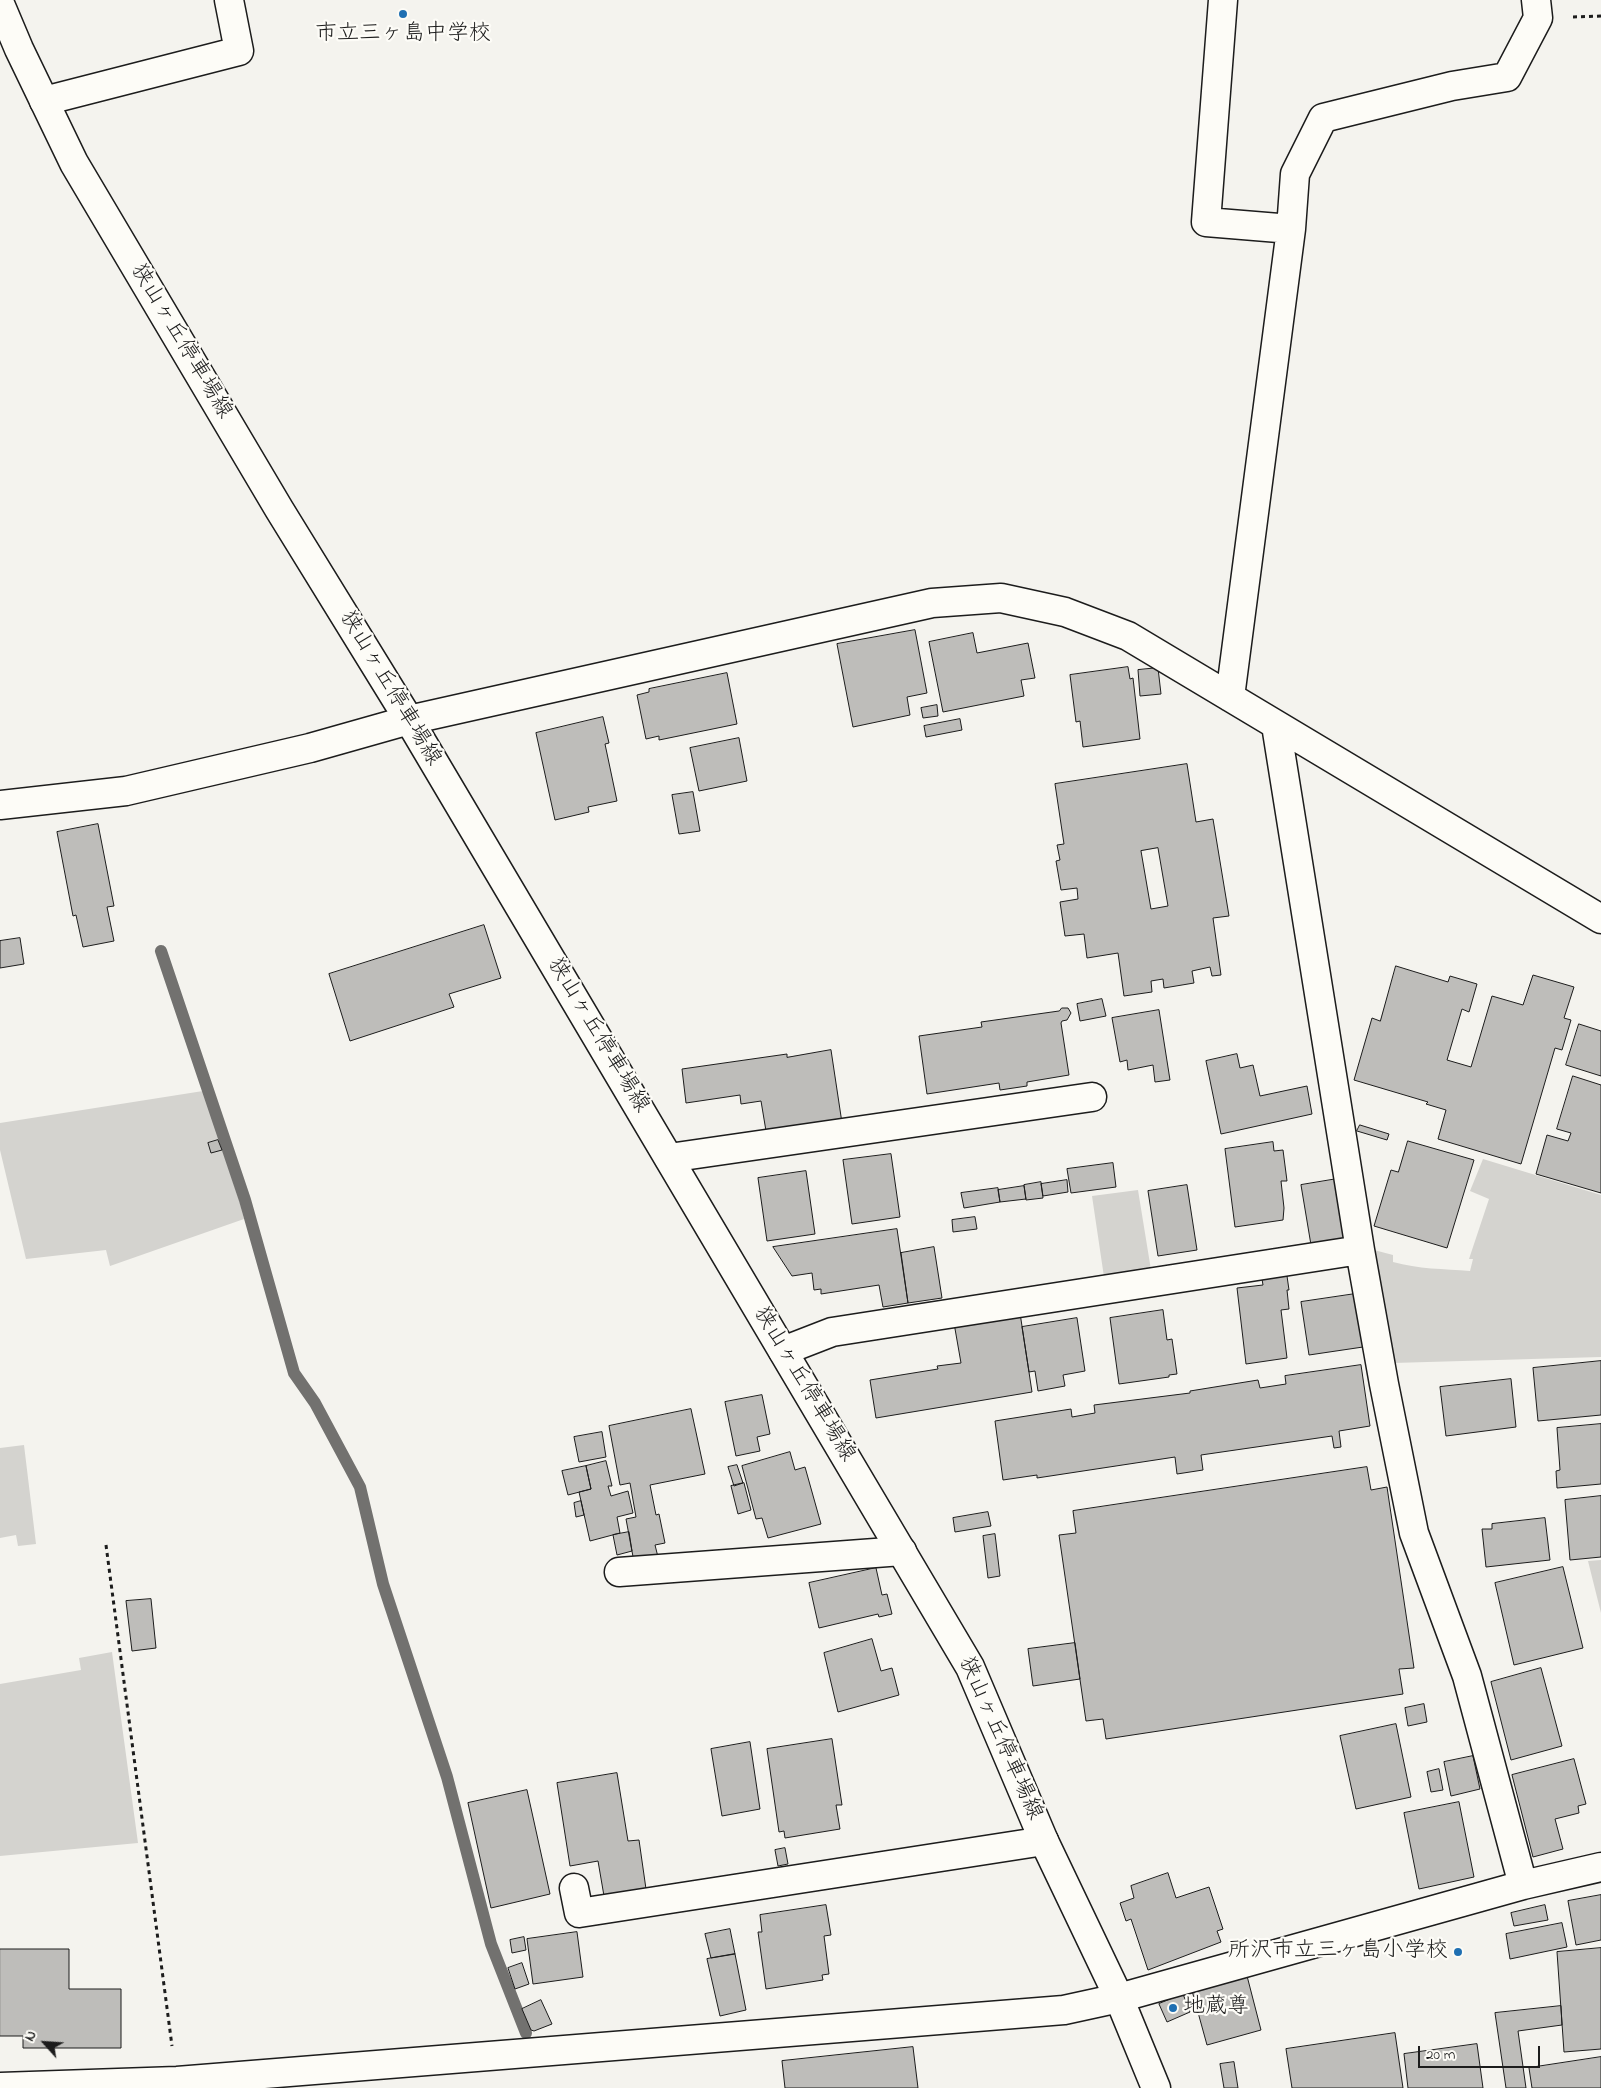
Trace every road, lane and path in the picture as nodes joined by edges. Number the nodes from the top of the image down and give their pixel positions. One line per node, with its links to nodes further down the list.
1 (229, 0): 5 (street)
2 (1223, 0): 6 (street)
3 (1536, 0): 6 (street)
4 (0, 4): 5 (street, 狭山ヶ丘停車場線)
5 (44, 101): 8 (street, 狭山ヶ丘停車場線)
6 (1291, 229): 7 (street)
7 (1230, 697): 8 (street); 9 (street)
8 (409, 720): 10 (street); 13 (street, 狭山ヶ丘停車場線)
9 (1276, 725): 11 (street); 14 (street)
10 (0, 805)
11 (1601, 919)
12 (1092, 1097): 13 (street)
13 (669, 1158): 15 (street, 狭山ヶ丘停車場線)
14 (1360, 1250): 15 (street); 21 (street)
15 (783, 1351): 17 (street, 狭山ヶ丘停車場線)
16 (106, 1544): 24 (path)
17 (902, 1552): 18 (street); 19 (street, 狭山ヶ丘停車場線)
18 (619, 1572)
19 (1044, 1840): 22 (street); 23 (street, 狭山ヶ丘停車場線)
20 (1601, 1868): 21 (street)
21 (1523, 1885): 23 (street)
22 (574, 1888)
23 (1119, 1998): 24 (street); 26 (street, 狭山ヶ丘停車場線)
24 (177, 2085): 25 (street)
25 (0, 2087)
26 (1156, 2088)

